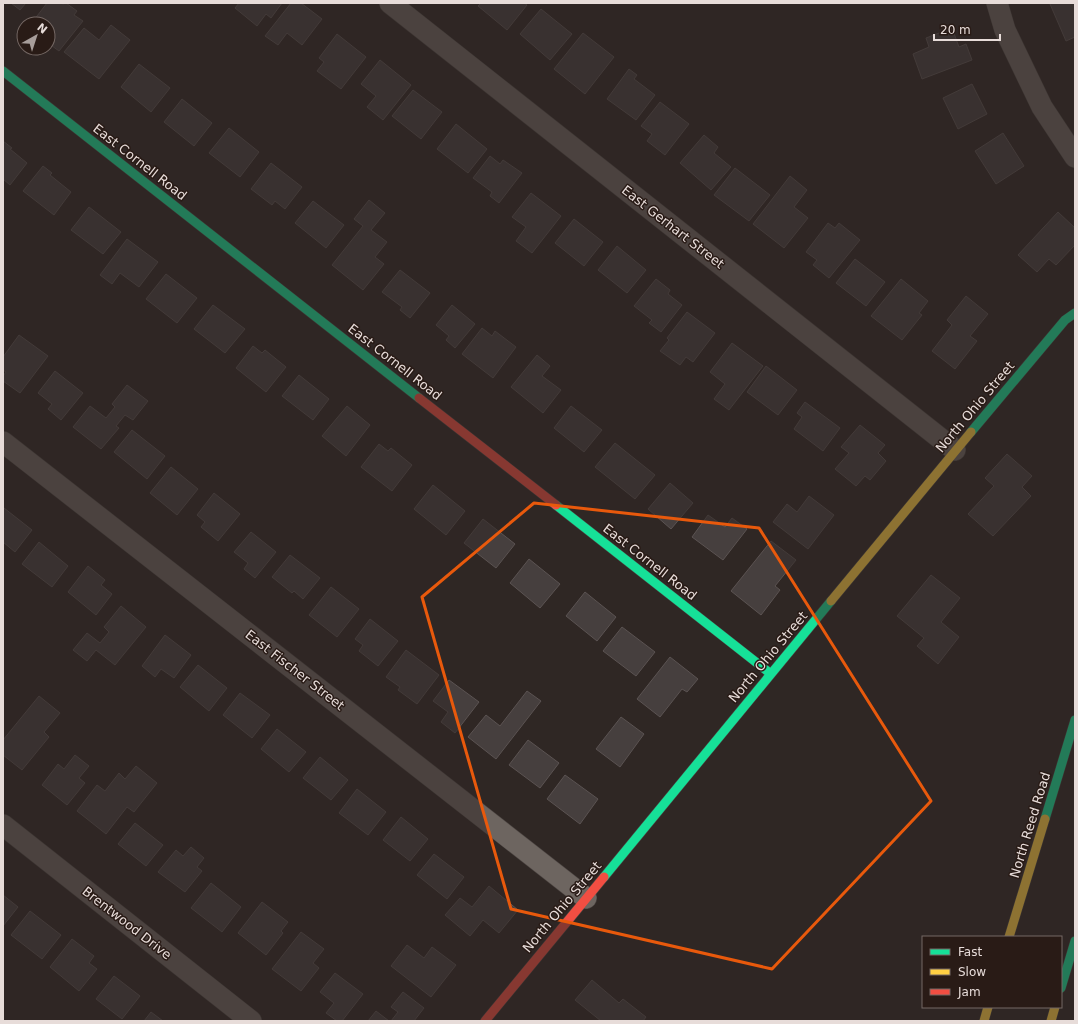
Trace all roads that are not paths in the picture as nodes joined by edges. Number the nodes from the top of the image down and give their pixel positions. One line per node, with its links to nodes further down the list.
1 (390, 3): 7 (street, East Gerhart Street)
2 (997, 3): 4 (street)
3 (3, 71): 8 (street, East Cornell Road)
4 (1075, 157)
5 (1075, 313): 7 (street, North Ohio Street)
6 (3, 442): 11 (street, East Fischer Street)
7 (955, 450): 8 (street, North Ohio Street)
8 (771, 674): 11 (street, North Ohio Street)
9 (1075, 720): 12 (street, North Reed Road)
10 (3, 825): 17 (street, Brentwood Drive)
11 (586, 898): 18 (street, North Ohio Street)
12 (1009, 936)
13 (1075, 941): 14 (street)
14 (1062, 985)
15 (988, 1008): 19 (street)
16 (1055, 1008): 20 (street)
17 (251, 1021)
18 (485, 1021)
19 (984, 1021)
20 (1051, 1021)

